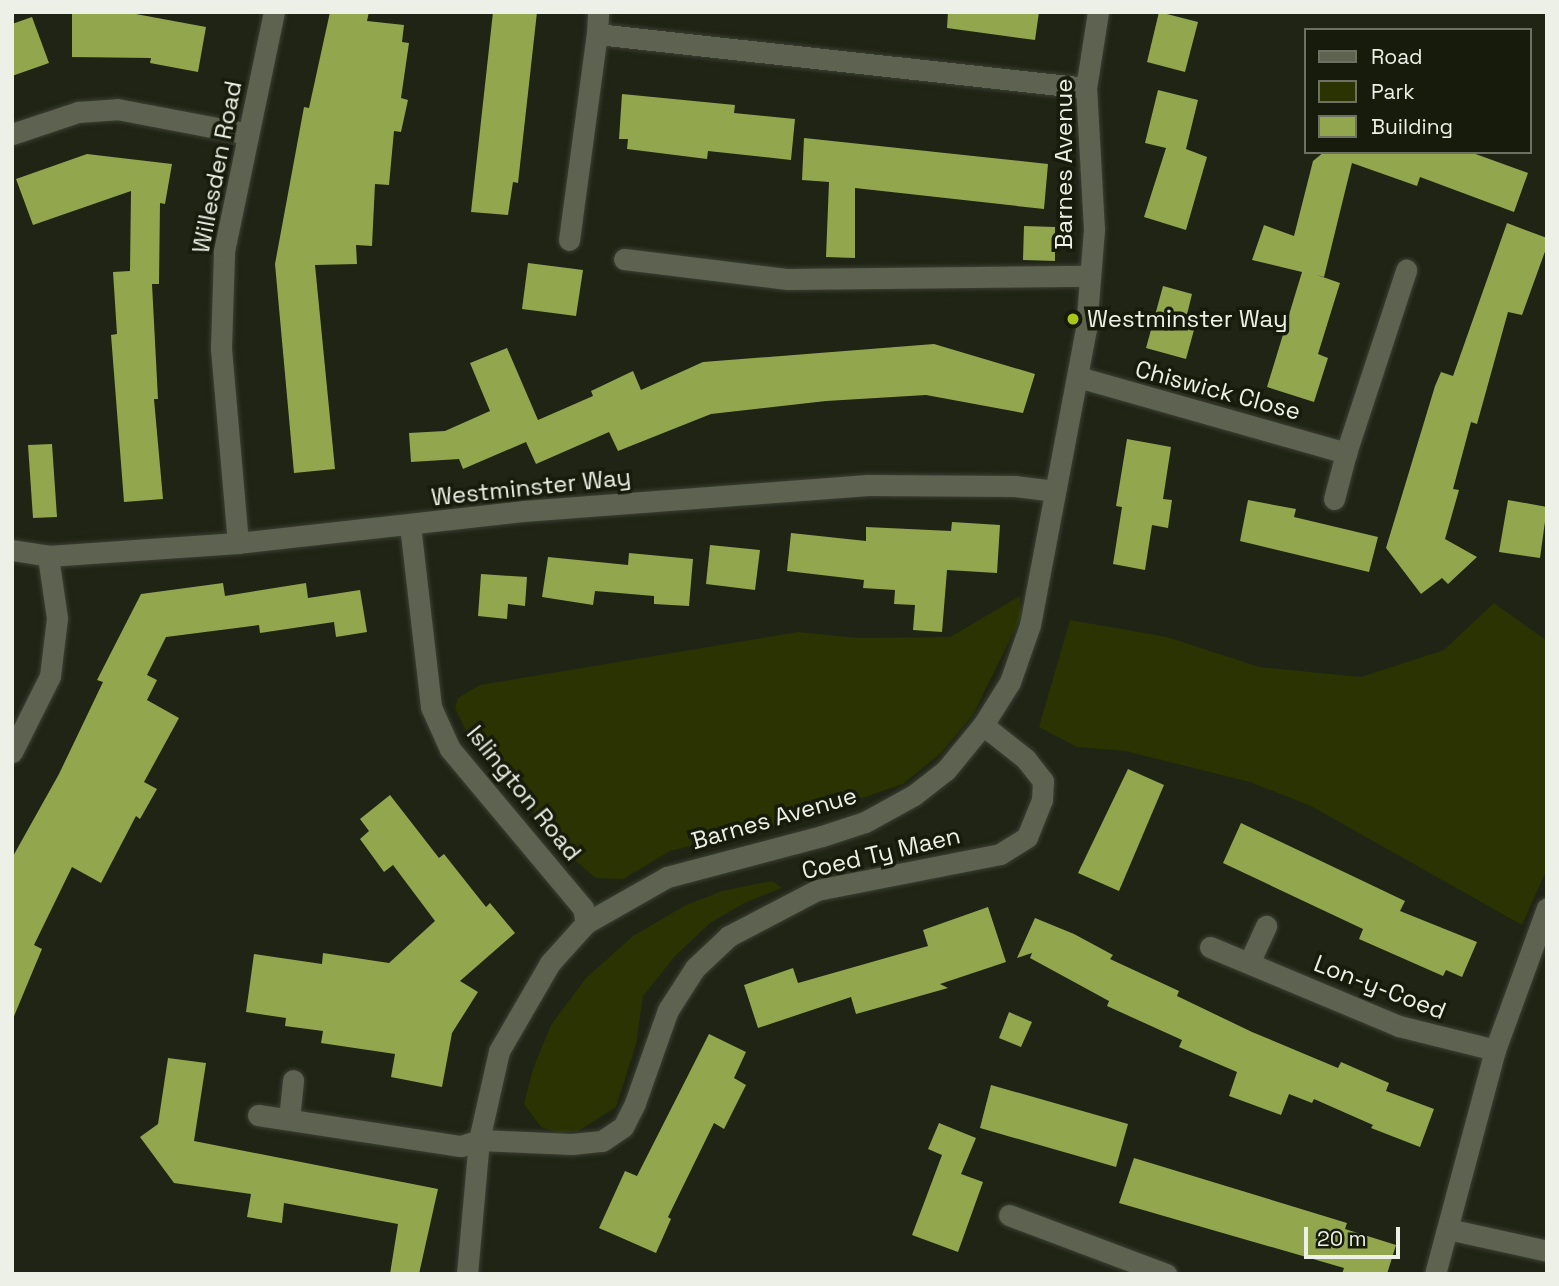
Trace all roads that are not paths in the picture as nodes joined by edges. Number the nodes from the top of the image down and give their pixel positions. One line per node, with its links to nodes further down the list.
1 (274, 12): 7 (street, Willesden Road)
2 (598, 12): 4 (street)
3 (1098, 12): 5 (street, Barnes Avenue)
4 (597, 34): 5 (street); 8 (street)
5 (1086, 88): 11 (street, Barnes Avenue)
6 (12, 134): 7 (street)
7 (248, 134): 17 (street, Willesden Road)
8 (569, 240)
9 (624, 259): 11 (street)
10 (1406, 270): 13 (street)
11 (1089, 276): 12 (street, Barnes Avenue)
12 (1077, 377): 13 (street, Chiswick Close); 14 (street, Barnes Avenue)
13 (1346, 453): 15 (street)
14 (1055, 491): 16 (street, Westminster Way); 20 (street, Barnes Avenue)
15 (1334, 499)
16 (410, 525): 17 (street, Westminster Way); 23 (street, Islington Road)
17 (238, 543): 19 (street, Westminster Way)
18 (12, 550): 19 (street, Westminster Way)
19 (48, 556): 21 (street)
20 (983, 726): 23 (street, Barnes Avenue); 31 (street, Coed Ty Maen)
21 (12, 752)
22 (1547, 908): 27 (street)
23 (586, 923): 31 (street, Barnes Avenue)
24 (1266, 926): 26 (street)
25 (1210, 947): 26 (street, Lon-y-Coed)
26 (1249, 963): 27 (street, Lon-y-Coed)
27 (1495, 1050): 33 (street)
28 (293, 1080): 30 (street)
29 (258, 1115): 30 (street)
30 (289, 1119): 31 (street)
31 (479, 1140): 35 (street, Barnes Avenue)
32 (1009, 1215): 36 (street)
33 (1448, 1229): 34 (street); 37 (street)
34 (1547, 1251)
35 (467, 1274)
36 (1167, 1274)
37 (1435, 1274)

